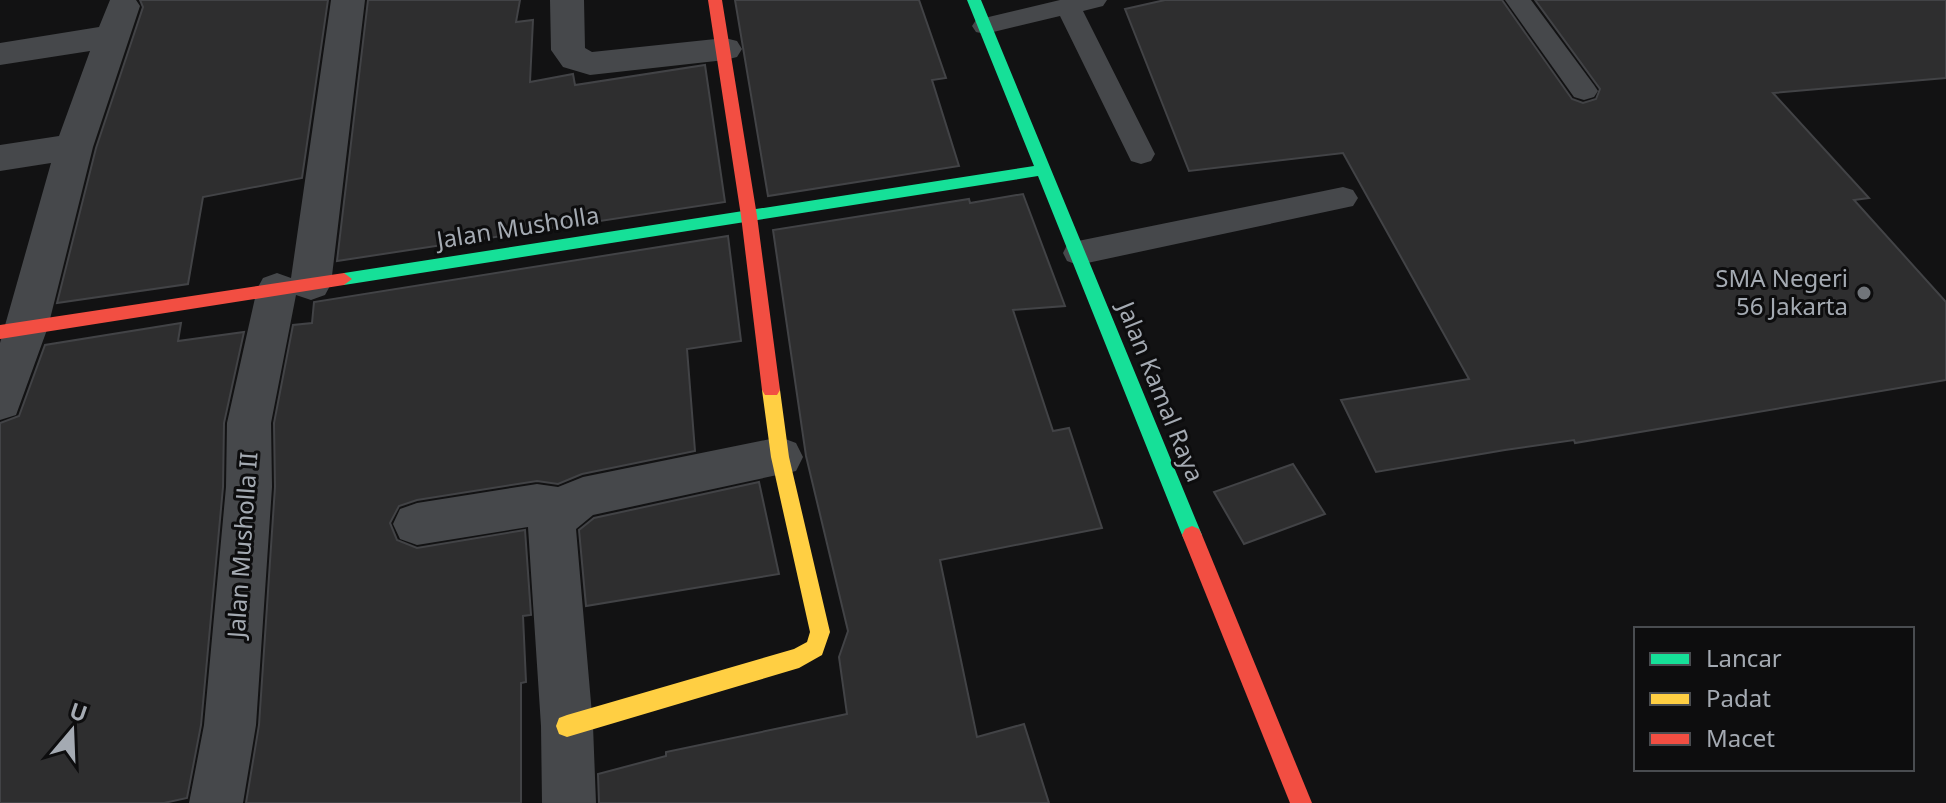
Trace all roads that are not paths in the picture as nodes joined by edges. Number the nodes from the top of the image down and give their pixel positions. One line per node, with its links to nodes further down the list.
1 (348, 0): 18 (street, Jalan Musholla II)
2 (567, 0): 8 (street)
3 (715, 0): 8 (street)
4 (974, 0): 7 (street, Jalan Kamal Raya)
5 (1518, 0): 10 (lane)
6 (1081, 3): 7 (lane); 12 (lane)
7 (985, 26): 14 (street, Jalan Kamal Raya)
8 (725, 49): 16 (street)
9 (0, 54): 11 (street)
10 (1584, 91)
11 (74, 147): 13 (street); 19 (street)
12 (1141, 154)
13 (0, 158)
14 (1044, 170): 16 (street, Jalan Musholla); 17 (street, Jalan Kamal Raya)
15 (1343, 198): 17 (lane)
16 (749, 216): 18 (street, Jalan Musholla); 21 (street)
17 (1078, 253): 27 (street, Jalan Kamal Raya)
18 (294, 287): 19 (street, Jalan Musholla); 25 (street, Jalan Musholla II)
19 (14, 329): 20 (street)
20 (0, 402)
21 (780, 457): 22 (street); 24 (street)
22 (563, 509): 23 (street); 24 (street)
23 (417, 524)
24 (567, 726): 26 (street)
25 (216, 803)
26 (569, 803)
27 (1301, 803)

